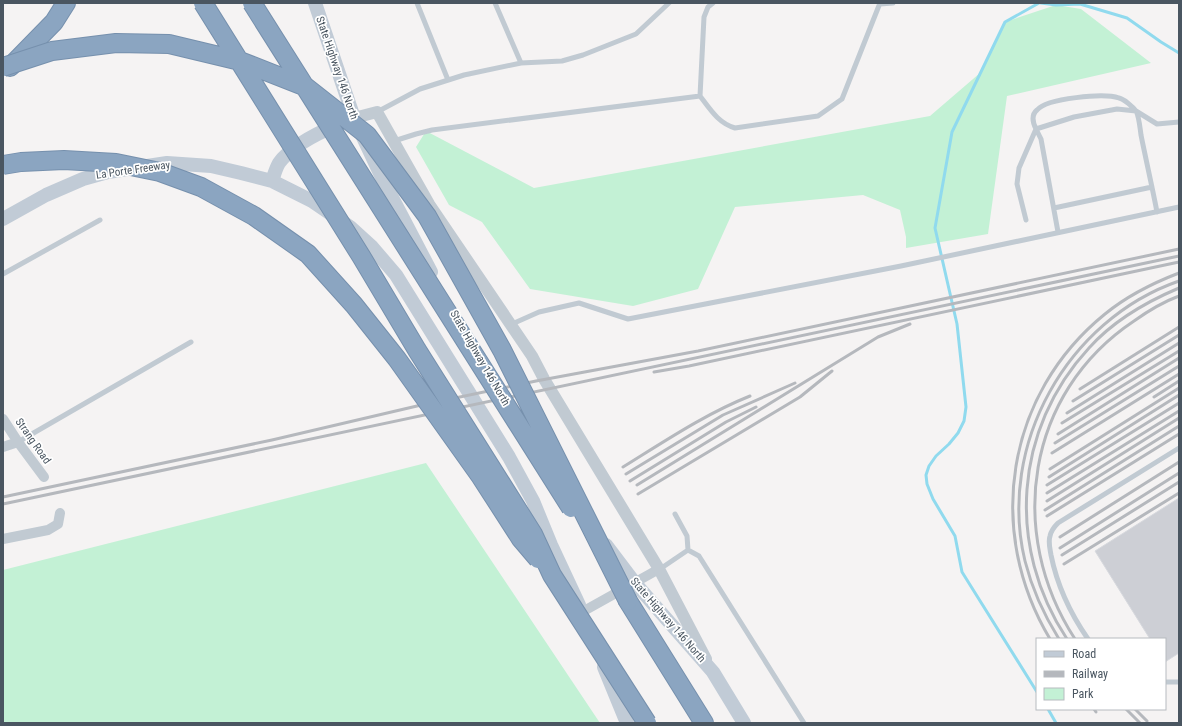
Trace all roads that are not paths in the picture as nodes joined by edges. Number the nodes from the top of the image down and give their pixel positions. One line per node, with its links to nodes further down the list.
1 (66, 3): 13 (highway, bridge)
2 (203, 3): 45 (highway, bridge)
3 (252, 3): 47 (highway, bridge)
4 (315, 3): 18 (main road, State Highway 146 North)
5 (417, 3): 14 (lane)
6 (496, 3): 11 (lane)
7 (669, 3): 11 (lane)
8 (713, 3): 15 (lane)
9 (880, 3): 10 (lane); 15 (lane)
10 (893, 3)
11 (521, 63): 14 (lane)
12 (3, 67): 47 (highway, bridge)
13 (3, 75)
14 (448, 80): 17 (lane)
15 (700, 96): 21 (lane)
16 (1136, 111): 19 (lane); 20 (lane); 20 (lane); 24 (lane)
17 (378, 112): 18 (street); 21 (street, State Highway 146 North)
18 (354, 118): 23 (main road); 46 (main road, State Highway 146 North)
19 (1179, 122)
20 (1036, 129): 26 (lane); 30 (lane)
21 (394, 141): 33 (street, State Highway 146 North)
22 (3, 165): 45 (highway, bridge)
23 (272, 181): 28 (main road, La Porte Freeway); 48 (main road)
24 (1152, 187): 26 (lane); 27 (lane)
25 (1179, 207): 27 (lane)
26 (1054, 208): 31 (lane)
27 (1157, 212): 31 (lane)
28 (3, 219)
29 (100, 220): 32 (lane)
30 (1026, 220)
31 (1058, 232): 33 (lane)
32 (3, 274)
33 (510, 325): 44 (street, State Highway 146 North)
34 (191, 342): 36 (lane)
35 (3, 419): 36 (street, Strang Road)
36 (18, 442): 37 (street); 39 (street, Strang Road)
37 (3, 447)
38 (1179, 448): 49 (lane)
39 (44, 477)
40 (60, 513): 42 (street)
41 (675, 514): 43 (lane)
42 (3, 539)
43 (688, 550): 44 (lane); 57 (lane)
44 (659, 569): 46 (street); 50 (street, State Highway 146 North)
45 (552, 575): 54 (highway, bridge)
46 (634, 582): 48 (street); 50 (main road, State Highway 146 North)
47 (628, 601): 55 (highway)
48 (582, 612): 53 (main road)
49 (1087, 638)
50 (713, 672): 56 (main road, State Highway 146 North)
51 (1166, 682): 52 (lane)
52 (1179, 682)
53 (627, 723)
54 (647, 723)
55 (704, 723)
56 (744, 723)
57 (804, 723)

